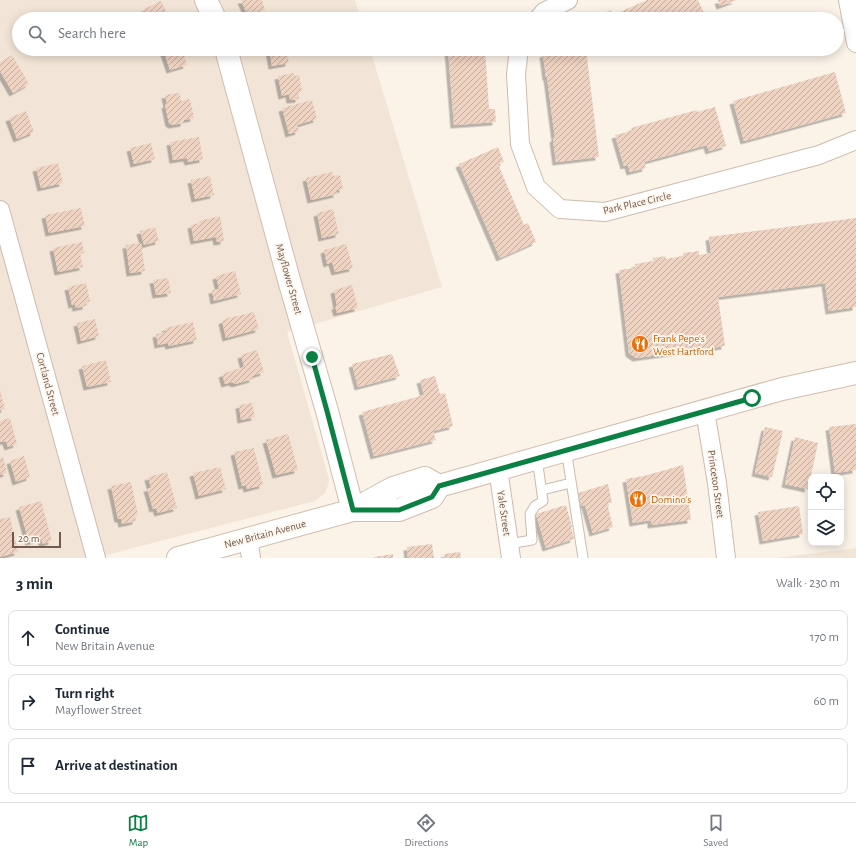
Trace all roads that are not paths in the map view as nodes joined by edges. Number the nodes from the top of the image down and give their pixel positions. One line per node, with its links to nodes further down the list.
1 (206, 0): 4 (main road)
2 (568, 0): 5 (street)
3 (848, 0): 6 (street)
4 (212, 12)
5 (544, 12)
6 (856, 43)
7 (228, 56): 18 (main road, Mayflower Street)
8 (518, 56): 9 (street, Park Place Circle)
9 (856, 140)
10 (0, 210): 21 (street, Cortland Street)
11 (856, 373): 12 (main road, New Britain Avenue)
12 (705, 411): 13 (main road, New Britain Avenue); 24 (street, Princeton Street)
13 (566, 449): 14 (main road, New Britain Avenue); 16 (lane)
14 (536, 458): 15 (main road, New Britain Avenue); 17 (lane)
15 (498, 469): 18 (main road, New Britain Avenue); 20 (street, Yale Street)
16 (571, 482): 17 (lane); 23 (lane)
17 (542, 490): 20 (lane)
18 (353, 510): 19 (main road, New Britain Avenue)
19 (249, 548): 22 (main road, New Britain Avenue)
20 (509, 551)
21 (96, 558)
22 (178, 558)
23 (583, 558)
24 (726, 558)

